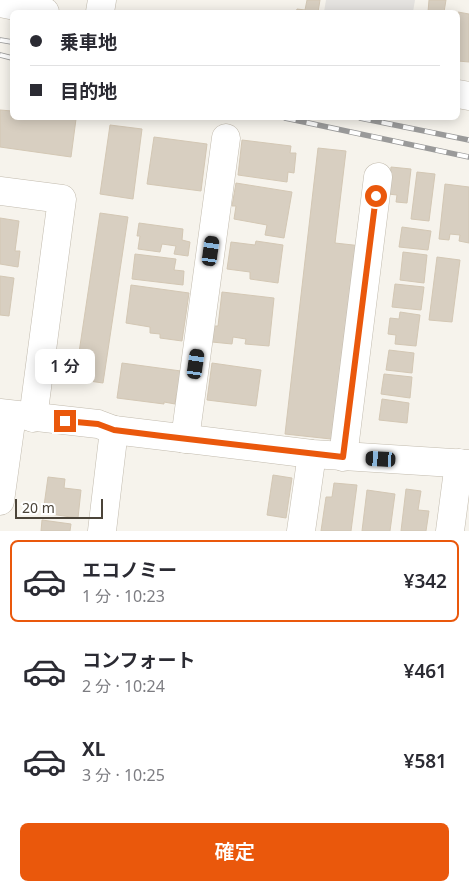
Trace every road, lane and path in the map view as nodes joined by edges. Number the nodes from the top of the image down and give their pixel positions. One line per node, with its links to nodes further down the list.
1 (0, 3): 2 (street)
2 (35, 10)
3 (226, 138): 9 (street)
4 (378, 177): 11 (street)
5 (0, 191): 7 (street)
6 (390, 224): 11 (street)
7 (15, 415): 8 (street); 13 (street)
8 (114, 430): 9 (street); 14 (street)
9 (186, 439): 10 (street)
10 (312, 454): 11 (street); 15 (street)
11 (352, 458): 12 (street)
12 (464, 464): 16 (street)
13 (0, 502)
14 (102, 531)
15 (301, 531)
16 (450, 531)

